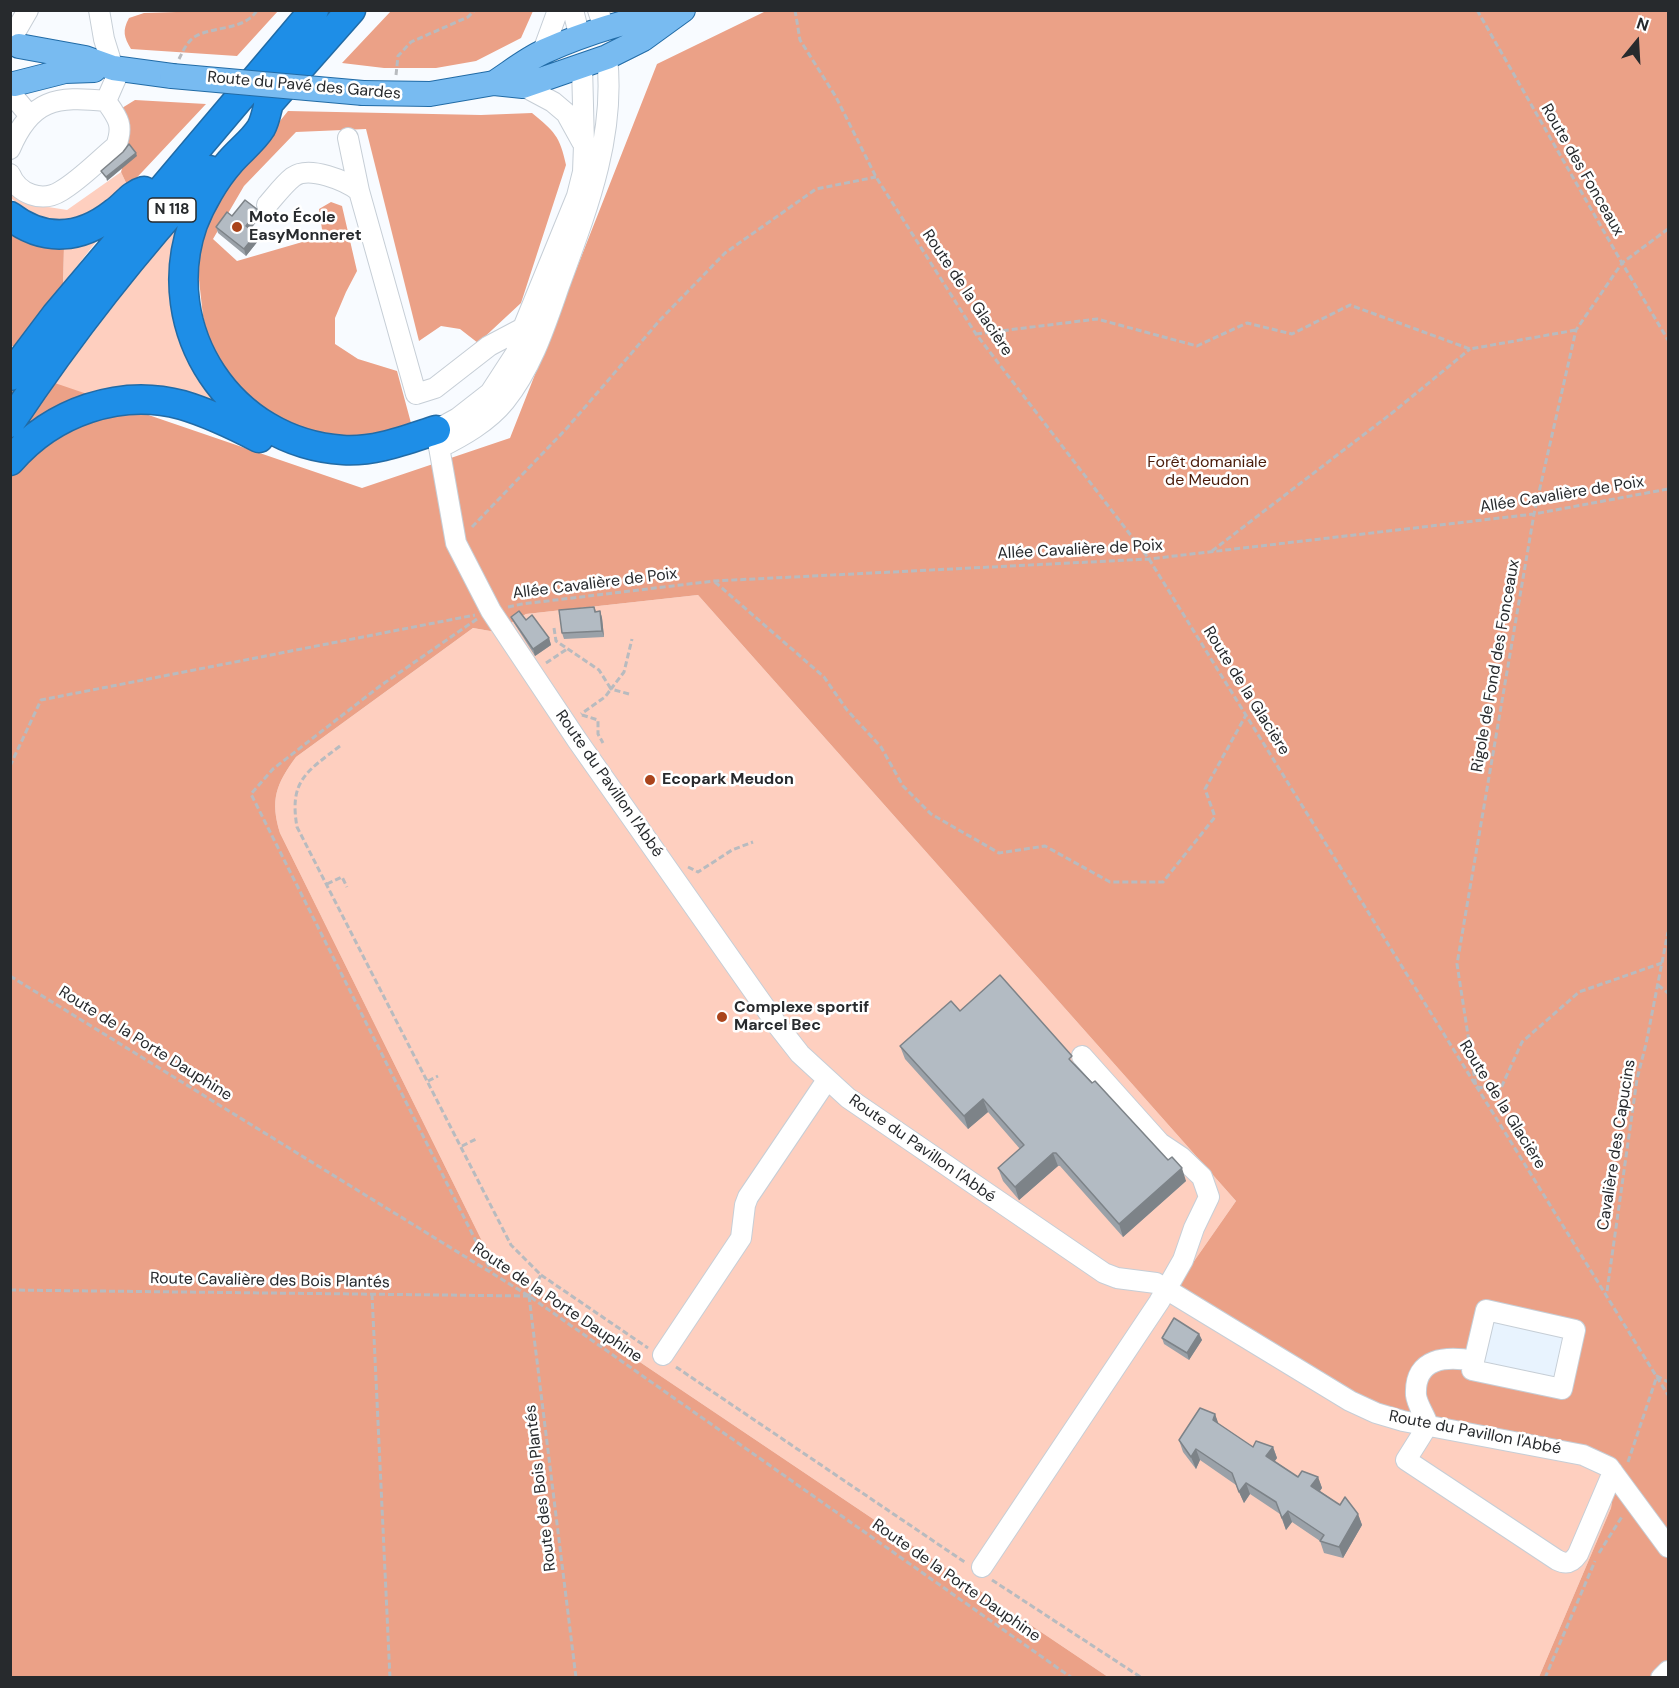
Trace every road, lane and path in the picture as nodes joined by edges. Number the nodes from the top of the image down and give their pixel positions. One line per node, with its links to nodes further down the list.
1 (28, 10): 13 (street)
2 (99, 10): 18 (street)
3 (257, 10): 19 (path)
4 (314, 10): 32 (highway, N 118)
5 (351, 10): 25 (highway, N 118)
6 (476, 10): 23 (path)
7 (558, 10): 15 (street)
8 (573, 10): 14 (street)
9 (682, 10): 12 (main road, Route du Pavé des Gardes); 16 (main road, Route du Pavé des Gardes)
10 (795, 10): 31 (path, Route de la Glacière)
11 (1478, 10): 37 (path, Route des Fonceaux)
12 (601, 19): 14 (main road, Route du Pavé des Gardes); 16 (main road)
13 (14, 38): 18 (main road, Route du Pavé des Gardes); 22 (main road)
14 (580, 38): 15 (main road, Route du Pavé des Gardes); 17 (main road)
15 (543, 51): 20 (main road, Route du Pavé des Gardes)
16 (607, 57): 17 (main road, Route du Pavé des Gardes); 45 (street)
17 (582, 65): 21 (main road, Route du Pavé des Gardes); 28 (street)
18 (117, 68): 19 (main road, Route du Pavé des Gardes); 22 (main road, Route du Pavé des Gardes); 24 (street)
19 (170, 76): 23 (main road, Route du Pavé des Gardes, bridge)
20 (494, 83): 21 (main road, Route du Pavé des Gardes); 23 (main road, Route du Pavé des Gardes)
21 (523, 86): 28 (street)
22 (12, 88): 26 (street)
23 (395, 95)
24 (106, 101): 26 (street); 30 (street)
25 (269, 102): 44 (highway, N 118); 45 (highway)
26 (29, 114): 29 (street)
27 (348, 138): 33 (street)
28 (585, 145): 38 (street)
29 (10, 149)
30 (10, 174)
31 (876, 177): 40 (path, Route de la Glacière); 49 (path)
32 (164, 186): 35 (highway); 43 (highway, N 118)
33 (359, 191): 34 (street); 38 (street)
34 (267, 205)
35 (10, 216)
36 (1668, 229): 37 (path, Rigole de Fond des Fonceaux)
37 (1622, 263): 39 (path, Rigole de Fond des Fonceaux); 41 (path, Route des Fonceaux)
38 (523, 328): 45 (street)
39 (1576, 330): 42 (path); 48 (path, Rigole de Fond des Fonceaux)
40 (976, 334): 42 (path); 51 (path, Route de la Glacière)
41 (1668, 340)
42 (1470, 349): 50 (path)
43 (10, 376)
44 (10, 423)
45 (437, 439): 46 (highway); 49 (street, Route du Pavillon l'Abbé)
46 (10, 460)
47 (1668, 489): 48 (path, Allée Cavalière de Poix)
48 (1534, 514): 50 (path, Allée Cavalière de Poix); 78 (path, Rigole de Fond des Fonceaux)
49 (456, 543): 53 (street, Route du Pavillon l'Abbé)
50 (1211, 552): 51 (path, Allée Cavalière de Poix)
51 (1149, 559): 52 (path, Allée Cavalière de Poix); 60 (path, Route de la Glacière)
52 (714, 581): 53 (path, Allée Cavalière de Poix); 60 (path)
53 (491, 612): 61 (street, Route du Pavillon l'Abbé); 64 (path); 81 (path)
54 (554, 628): 56 (path)
55 (632, 639): 58 (path)
56 (567, 649): 57 (path); 58 (path)
57 (549, 661)
58 (611, 689): 59 (path); 61 (path)
59 (629, 694)
60 (1247, 714): 78 (path, Route de la Glacière)
61 (573, 719): 63 (path); 76 (street, Route du Pavillon l'Abbé)
62 (340, 746): 67 (path)
63 (604, 746)
64 (10, 766)
65 (753, 842): 66 (path)
66 (682, 863)
67 (327, 884): 68 (path); 77 (path)
68 (347, 887)
69 (1668, 932): 70 (path, Cavalière des Capucins)
70 (1662, 963): 72 (path, Cavalière des Capucins); 78 (path)
71 (10, 976): 81 (path, Route de la Porte Dauphine)
72 (1658, 985): 73 (path); 85 (path, Cavalière des Capucins)
73 (1668, 993)
74 (1082, 1056): 83 (street)
75 (438, 1076): 77 (path)
76 (827, 1080): 83 (street, Route du Pavillon l'Abbé); 88 (street)
77 (428, 1081): 80 (path)
78 (1476, 1087): 85 (path, Route de la Glacière)
79 (476, 1138): 80 (path)
80 (461, 1146): 82 (path)
81 (492, 1273): 87 (path, Route de la Porte Dauphine)
82 (541, 1275): 87 (path); 88 (path)
83 (1166, 1289): 91 (street, Route du Pavillon l'Abbé); 94 (street)
84 (10, 1290): 86 (path, Route Cavalière des Bois Plantés)
85 (1607, 1293): 90 (path, Route de la Glacière)
86 (372, 1294): 87 (path, Route Cavalière des Bois Plantés); 96 (path)
87 (530, 1296): 97 (path, Route des Bois Plantés); 98 (path, Route de la Porte Dauphine)
88 (663, 1357): 94 (path)
89 (1474, 1361): 89 (street); 91 (street)
90 (1668, 1395)
91 (1428, 1425): 92 (street, Route du Pavillon l'Abbé); 92 (street)
92 (1612, 1472): 93 (street, Route du Pavillon l'Abbé)
93 (1668, 1547)
94 (980, 1570): 99 (path)
95 (1668, 1671): 100 (street)
96 (390, 1677)
97 (576, 1677)
98 (1072, 1677)
99 (1142, 1677)
100 (1661, 1677)

